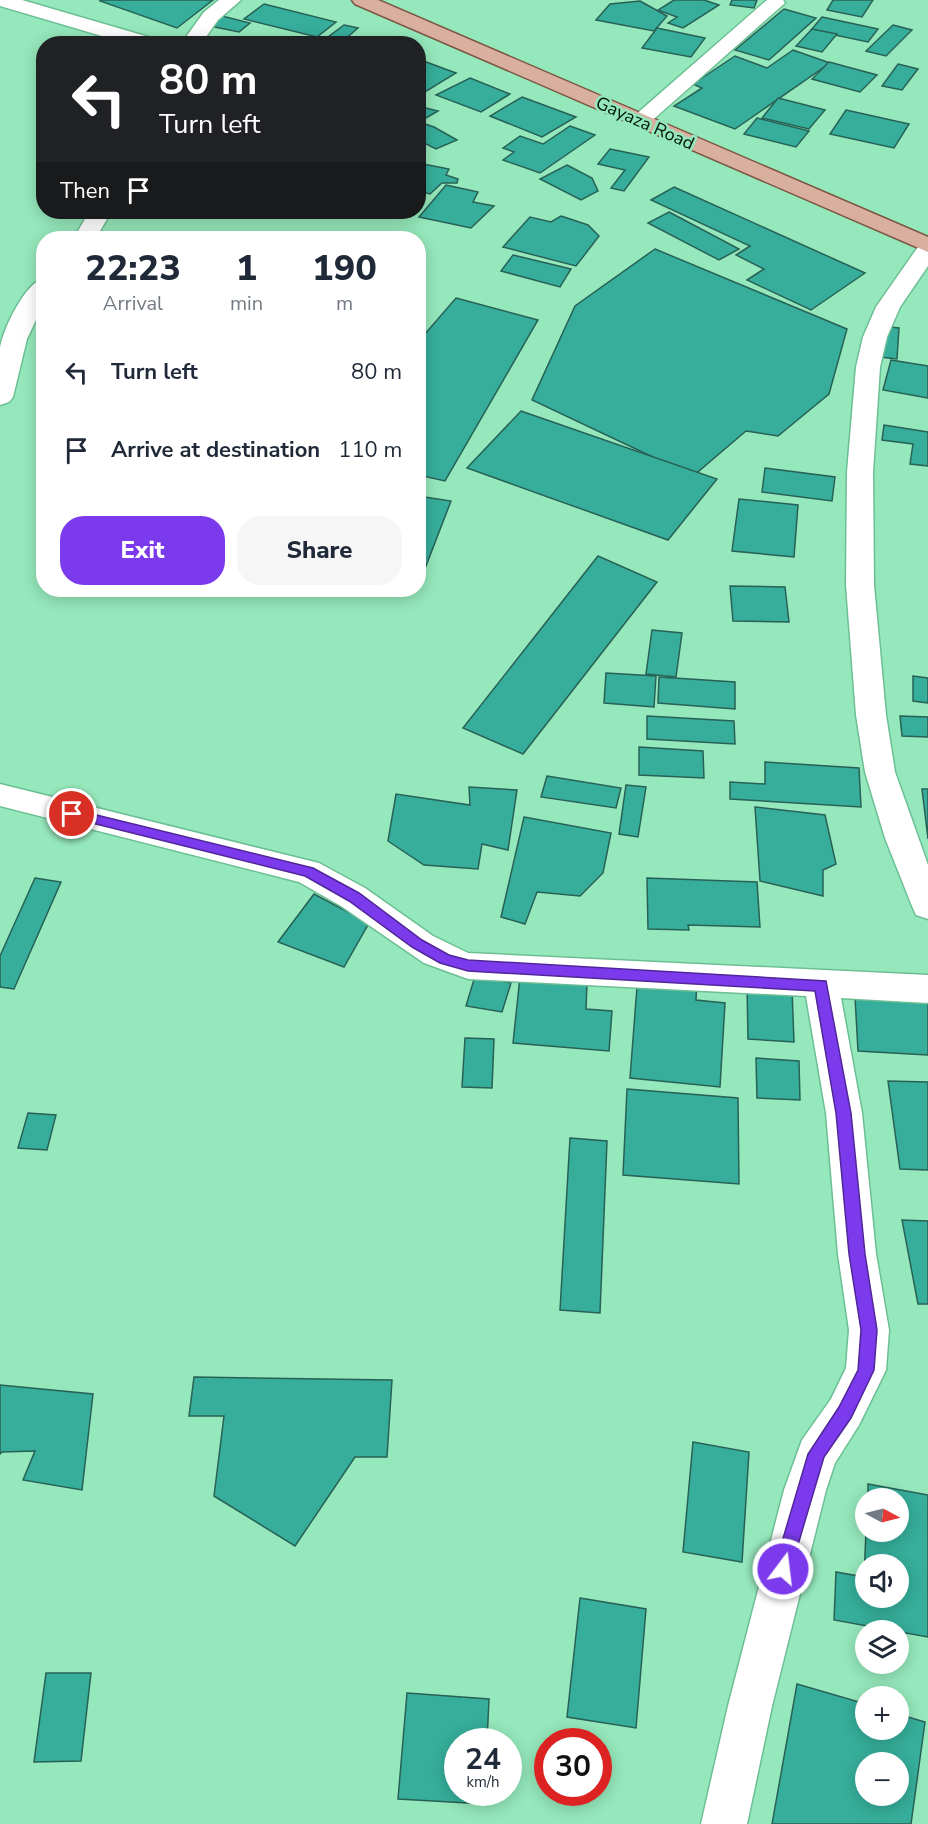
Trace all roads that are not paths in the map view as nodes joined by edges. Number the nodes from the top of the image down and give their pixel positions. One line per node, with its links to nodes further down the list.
1 (1, 0): 5 (street)
2 (231, 0): 6 (street)
3 (362, 0): 7 (main road, Gayaza Road)
4 (775, 3): 7 (street)
5 (125, 36)
6 (197, 36)
7 (640, 121): 8 (main road, Gayaza Road)
8 (928, 247): 12 (street)
9 (36, 298): 10 (street)
10 (0, 397)
11 (0, 795): 13 (street)
12 (928, 906)
13 (821, 985): 14 (street); 15 (street)
14 (928, 989)
15 (724, 1824)

